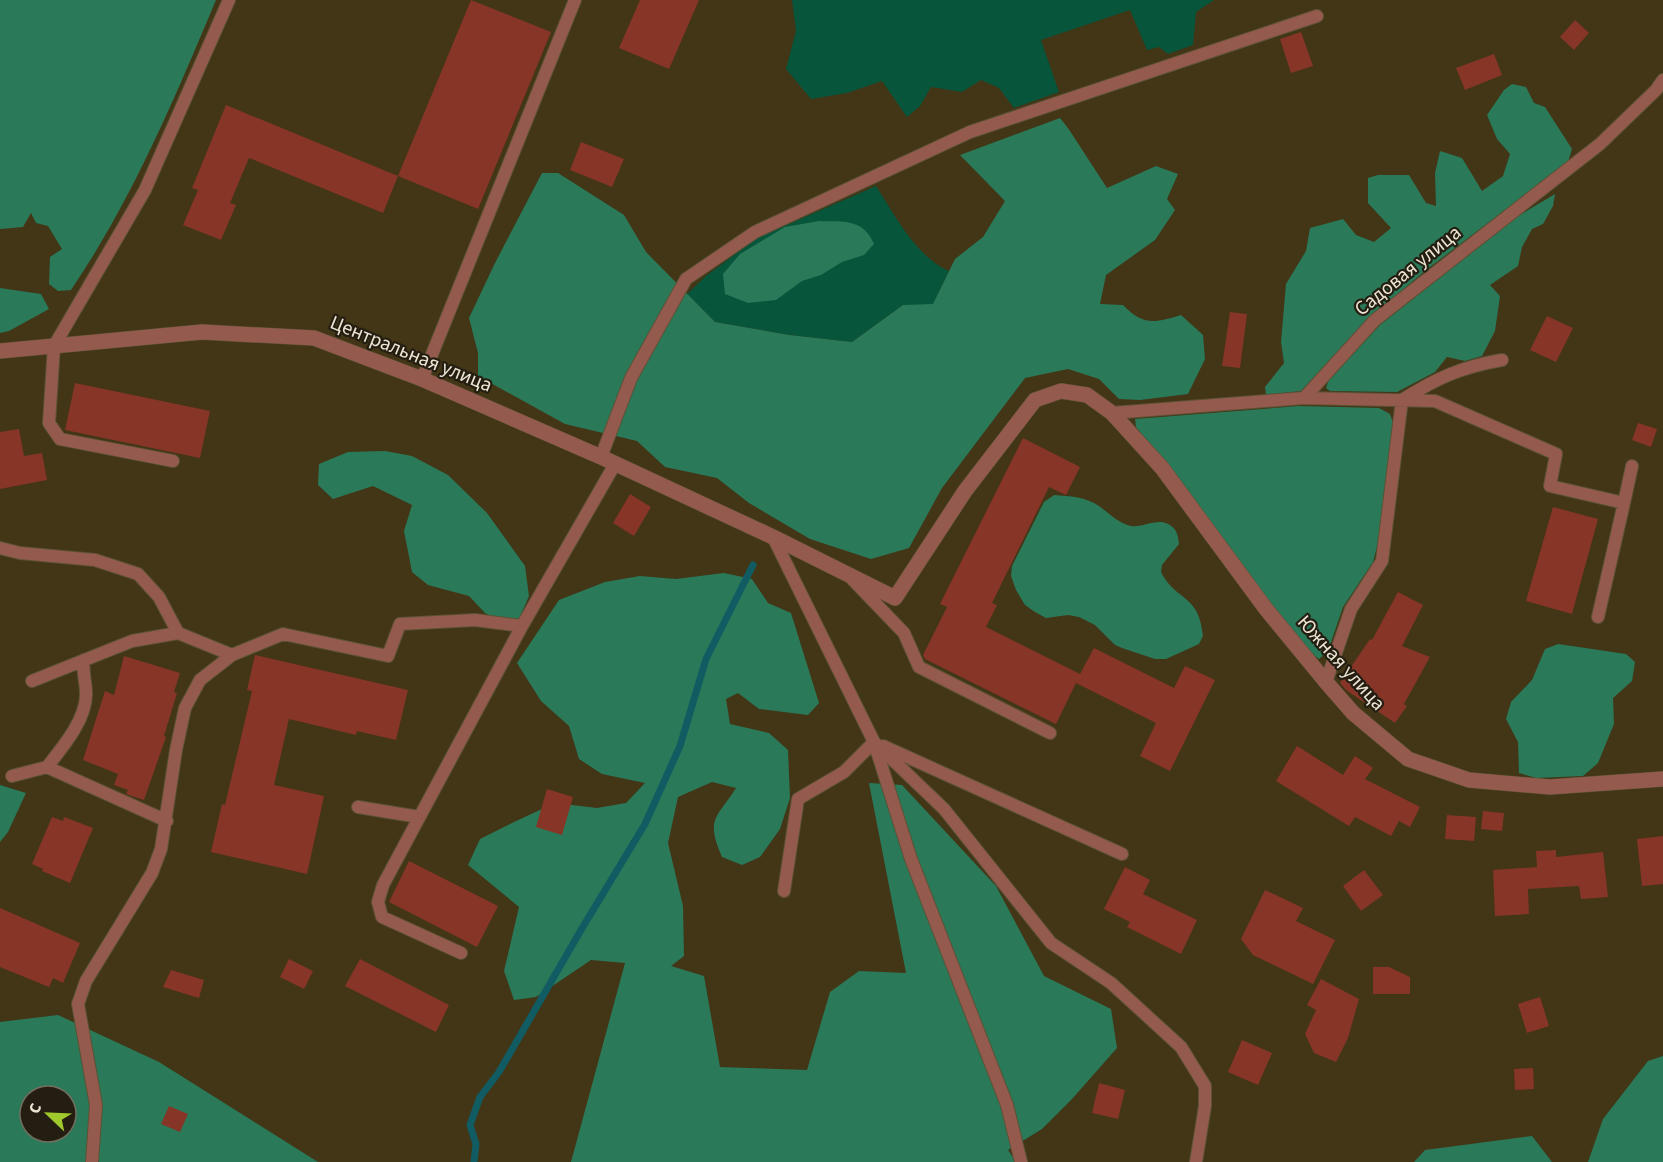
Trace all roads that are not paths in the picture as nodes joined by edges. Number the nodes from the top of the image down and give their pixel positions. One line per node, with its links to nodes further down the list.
1 (230, 0): 5 (lane)
2 (575, 0): 8 (lane)
3 (1317, 16): 12 (lane)
4 (1663, 80): 9 (lane, Садовая улица)
5 (54, 346): 6 (street, Центральная улица); 8 (street, Центральная улица); 13 (lane)
6 (0, 351)
7 (1502, 360): 10 (lane)
8 (422, 379): 12 (street, Центральная улица)
9 (1304, 398): 10 (lane); 11 (lane)
10 (1402, 400): 16 (lane); 26 (lane)
11 (1112, 413): 19 (street, Южная улица); 26 (street, Южная улица)
12 (601, 457): 14 (street, Центральная улица)
13 (173, 461)
14 (615, 464): 17 (street, Центральная улица); 21 (lane)
15 (1632, 466): 16 (lane)
16 (1624, 503): 20 (lane)
17 (773, 537): 19 (street, Центральная улица); 28 (lane)
18 (0, 548): 22 (lane)
19 (850, 577): 27 (lane)
20 (1598, 616)
21 (522, 626): 23 (lane); 33 (lane)
22 (178, 633): 23 (lane); 24 (lane)
23 (232, 656): 34 (lane)
24 (84, 660): 25 (lane); 29 (lane)
25 (32, 681)
26 (1326, 682): 31 (street, Южная улица)
27 (1050, 733)
28 (874, 742): 35 (lane); 36 (lane); 39 (lane); 40 (lane)
29 (47, 767): 30 (lane); 34 (lane)
30 (12, 776)
31 (1663, 779)
32 (358, 807): 33 (lane)
33 (419, 817): 37 (lane)
34 (167, 821): 38 (lane)
35 (1122, 854)
36 (784, 891)
37 (460, 953)
38 (92, 1162)
39 (1021, 1162)
40 (1196, 1162)

